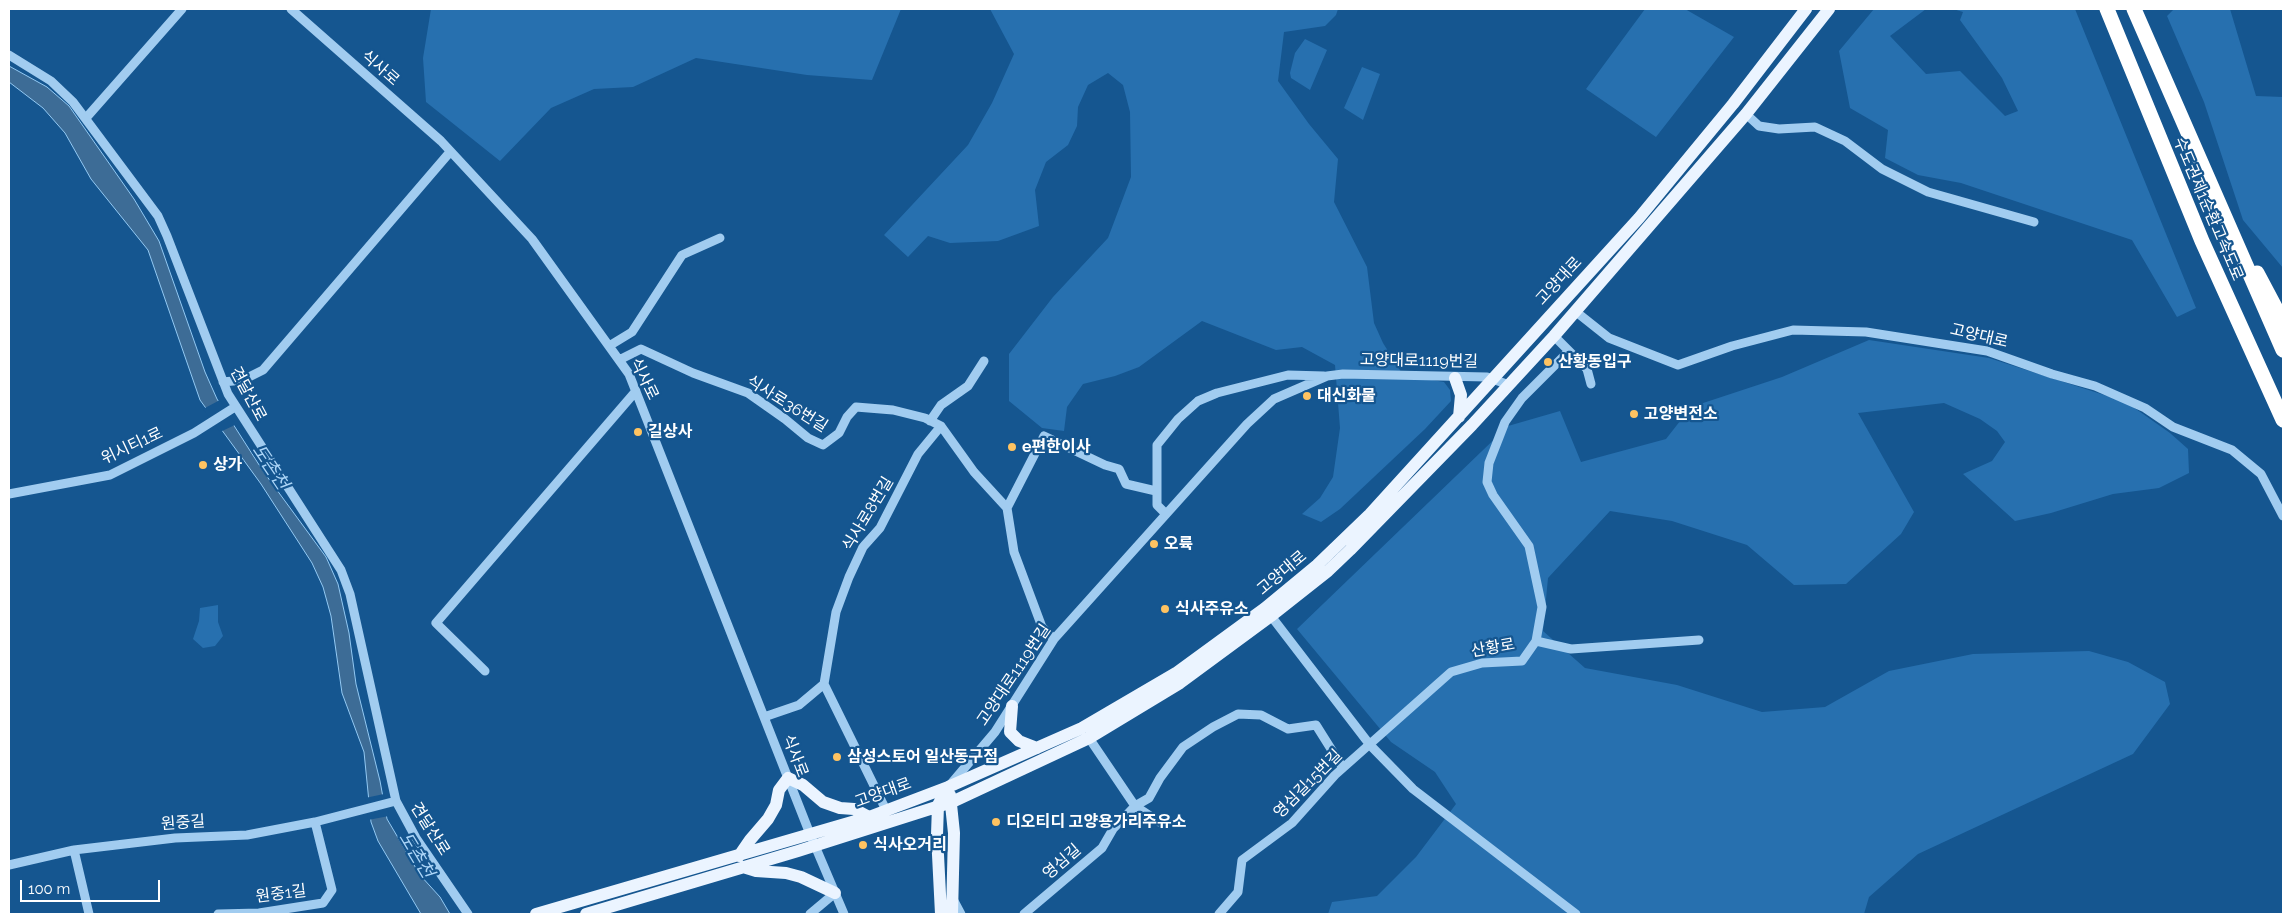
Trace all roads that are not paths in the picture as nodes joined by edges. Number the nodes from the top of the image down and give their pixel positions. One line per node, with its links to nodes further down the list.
1 (182, 9): 9 (street)
2 (291, 9): 10 (street, 식사로)
3 (1806, 9): 24 (main road, 고양대로)
4 (1829, 9): 8 (main road, 고양대로)
5 (2107, 9): 31 (highway, 수도권제1순환고속도로)
6 (2134, 9): 12 (highway, 수도권제1순환고속도로)
7 (9, 55): 9 (street, 견달산로)
8 (1746, 114): 11 (street); 14 (main road, 고양대로)
9 (86, 118): 25 (street, 견달산로)
10 (450, 152): 17 (street, 식사로); 25 (street)
11 (2034, 222)
12 (2226, 222): 15 (highway); 18 (highway, 수도권제1순환고속도로)
13 (720, 238): 17 (street)
14 (1575, 311): 16 (main road, 고양대로); 38 (street, 고양대로)
15 (2283, 322)
16 (1554, 336): 19 (street); 27 (main road, 고양대로)
17 (609, 346): 20 (street, 식사로)
18 (2283, 350)
19 (1569, 351): 26 (street); 42 (street)
20 (619, 360): 28 (street, 식사로); 32 (street, 식사로36번길)
21 (984, 362): 32 (street)
22 (1327, 376): 23 (street, 고양대로1119번길); 34 (street, 고양대로1119번길); 37 (street, 고양대로1119번길)
23 (1455, 378): 24 (street, 고양대로1119번길); 30 (main road)
24 (1492, 379): 27 (street, 고양대로1119번길); 30 (main road, 고양대로)
25 (223, 382): 29 (street, 견달산로)
26 (1591, 384)
27 (1509, 385): 39 (main road, 고양대로)
28 (636, 391): 43 (street); 46 (street, 식사로)
29 (232, 409): 35 (street, 위시티1로); 54 (street, 견달산로)
30 (1458, 418): 49 (main road, 고양대로)
31 (2283, 420)
32 (930, 421): 33 (street, 식사로36번길)
33 (941, 426): 36 (street, 식사로36번길); 44 (street, 식사로8번길)
34 (1156, 491): 36 (street); 37 (street, 고양대로1119번길)
35 (9, 494)
36 (1007, 508): 40 (street)
37 (1166, 514): 40 (street, 고양대로1119번길)
38 (2283, 516)
39 (1271, 616): 47 (main road, 고양대로); 48 (street)
40 (1054, 639): 45 (street, 고양대로1119번길)
41 (1699, 640): 42 (street, 산황로)
42 (1536, 641): 48 (street, 산황로)
43 (485, 671)
44 (824, 684): 46 (street); 57 (street)
45 (1012, 706): 49 (main road); 52 (street, 고양대로1119번길)
46 (764, 717): 51 (street, 식사로)
47 (1089, 738): 53 (main road, 고양대로); 56 (street)
48 (1370, 745): 50 (street, 영심길15번길); 79 (street)
49 (1037, 748): 52 (main road, 고양대로)
50 (1343, 768): 56 (street, 영심길); 78 (street, 영심길15번길)
51 (788, 778): 58 (main road); 61 (street, 식사로); 63 (main road)
52 (948, 787): 53 (main road); 55 (main road); 57 (main road, 고양대로)
53 (952, 802): 55 (main road, 고양대로); 66 (main road)
54 (392, 803): 59 (street, 원중길); 69 (street, 견달산로)
55 (938, 805): 61 (main road, 고양대로); 74 (main road)
56 (1135, 806): 60 (street); 77 (street, 영심길)
57 (886, 810): 58 (main road, 고양대로)
58 (869, 817): 61 (main road, 고양대로)
59 (315, 822): 62 (street, 원중길); 68 (street, 원중1길)
60 (1161, 823)
61 (813, 839): 63 (main road, 고양대로); 65 (street, 식사로)
62 (74, 850): 64 (street, 원중길); 67 (street)
63 (741, 861): 65 (main road); 70 (main road, 고양대로); 71 (main road, 고양대로)
64 (9, 865)
65 (835, 893): 72 (street); 73 (street, 식사로)
66 (953, 899): 75 (main road); 76 (street)
67 (89, 914)
68 (218, 914)
69 (468, 914)
70 (536, 914)
71 (586, 914)
72 (810, 914)
73 (844, 914)
74 (941, 914)
75 (952, 914)
76 (961, 914)
77 (1024, 914)
78 (1220, 914)
79 (1576, 914)

